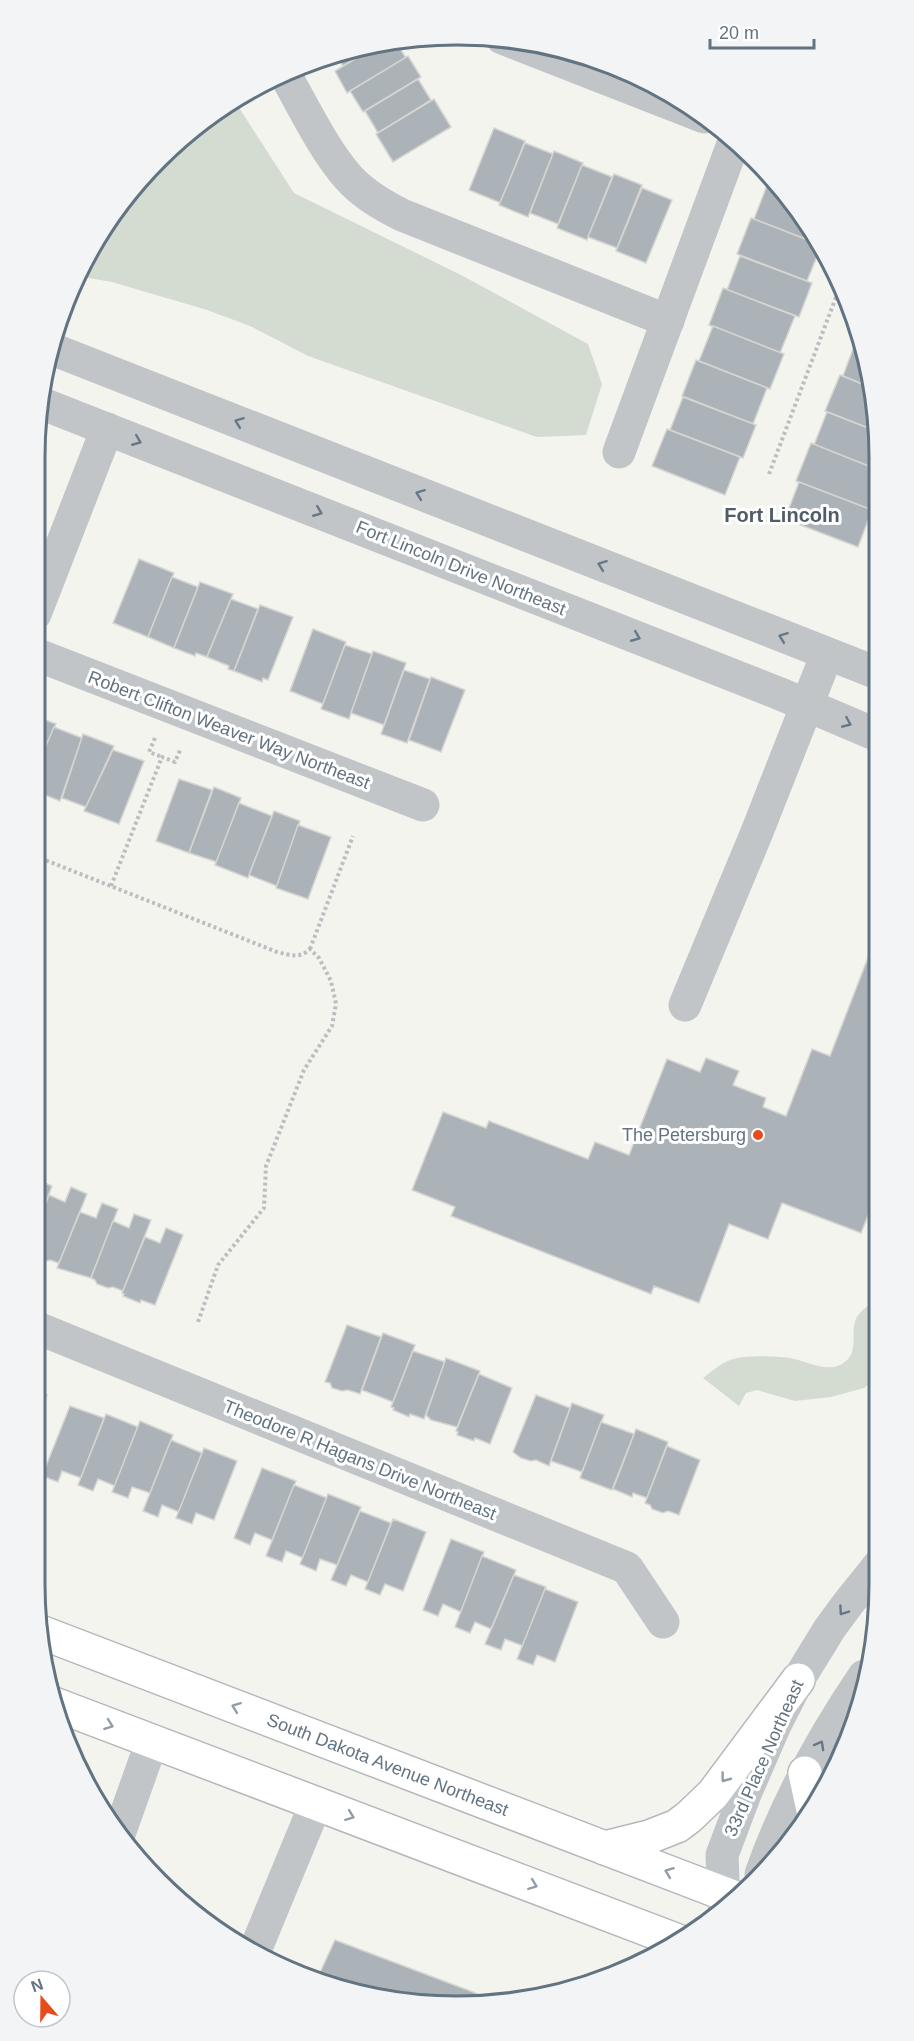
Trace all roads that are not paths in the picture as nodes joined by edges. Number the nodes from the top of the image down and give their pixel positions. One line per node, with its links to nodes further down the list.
1 (289, 81): 3 (street)
2 (731, 149): 3 (street)
3 (668, 321): 7 (street)
4 (59, 352): 9 (street, one-way to 4)
5 (49, 406): 6 (street, Fort Lincoln Drive Northeast)
6 (107, 429): 8 (street); 12 (street, Fort Lincoln Drive Northeast, one-way to 12)
7 (619, 452)
8 (45, 586)
9 (827, 654): 11 (street); 12 (street)
10 (45, 658): 14 (street, Robert Clifton Weaver Way Northeast)
11 (869, 670)
12 (808, 706): 13 (street, Fort Lincoln Drive Northeast, one-way to 13); 15 (street)
13 (869, 732)
14 (423, 806)
15 (685, 1005)
16 (45, 1331): 18 (street, Theodore R Hagans Drive Northeast)
17 (869, 1577): 20 (street, 33rd Place Northeast, one-way to 20)
18 (663, 1622)
19 (49, 1635): 28 (main road, South Dakota Avenue Northeast, one-way to 19)
20 (798, 1680): 28 (main road, one-way to 28); 30 (street, 33rd Place Northeast)
21 (855, 1689): 24 (street, one-way to 21)
22 (64, 1708): 23 (main road, one-way to 23)
23 (152, 1741): 26 (main road); 27 (street)
24 (804, 1773): 25 (main road); 29 (street)
25 (810, 1797)
26 (316, 1803): 32 (main road, one-way to 32); 33 (street)
27 (122, 1824)
28 (605, 1848): 31 (main road, South Dakota Avenue Northeast, one-way to 28)
29 (768, 1855)
30 (727, 1896)
31 (725, 1897)
32 (669, 1937)
33 (258, 1945)

